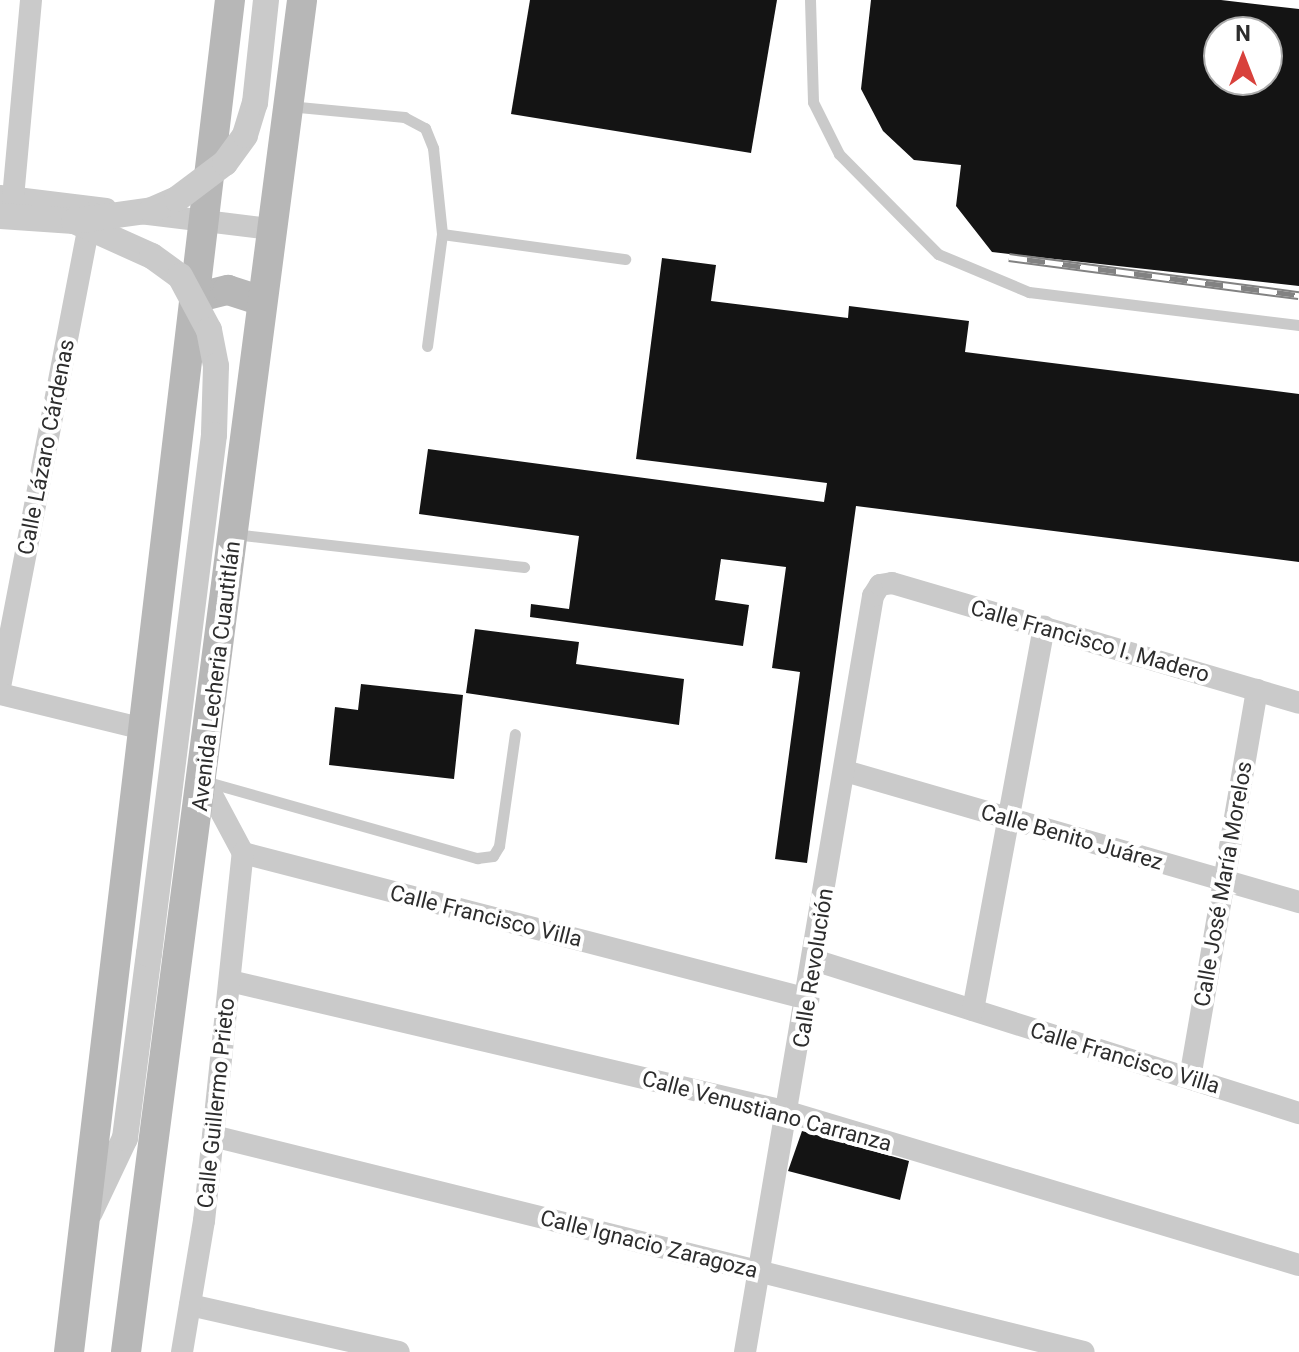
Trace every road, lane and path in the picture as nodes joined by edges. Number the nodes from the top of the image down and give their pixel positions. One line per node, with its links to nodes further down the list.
1 (31, 0): 7 (street)
2 (230, 0): 9 (main road)
3 (266, 0): 8 (street, bridge)
4 (302, 0): 6 (main road, Avenida Lecheria Cuautitlán)
5 (810, 0): 15 (lane)
6 (288, 106): 10 (main road, Avenida Lecheria Cuautitlán); 11 (lane)
7 (4, 204): 8 (street)
8 (83, 214): 9 (street); 21 (street, Calle Lázaro Cárdenas); 41 (street, bridge)
9 (204, 220): 10 (street); 13 (main road)
10 (271, 229): 14 (main road, Avenida Lecheria Cuautitlán)
11 (442, 234): 12 (lane); 16 (lane)
12 (625, 259)
13 (195, 298): 14 (main road); 25 (main road)
14 (261, 301): 17 (main road, Avenida Lecheria Cuautitlán)
15 (1299, 325)
16 (427, 346)
17 (233, 534): 18 (lane); 28 (main road, Avenida Lecheria Cuautitlán)
18 (524, 567)
19 (880, 585): 20 (street, Calle Francisco I. Madero); 27 (street, Calle Revolución)
20 (1044, 627): 22 (street, Calle Francisco I. Madero); 29 (street)
21 (0, 687)
22 (1257, 690): 24 (street, Calle Francisco I. Madero); 31 (street, Calle José María Morelos)
23 (0, 694): 25 (street)
24 (1299, 703)
25 (144, 729): 41 (main road)
26 (515, 734): 28 (lane)
27 (845, 771): 29 (street, Calle Benito Juárez); 33 (street, Calle Revolución)
28 (204, 780): 30 (street); 46 (main road, Avenida Lecheria Cuautitlán)
29 (1009, 818): 31 (street, Calle Benito Juárez); 36 (street)
30 (243, 853): 34 (street, Calle Guillermo Prieto); 35 (street, Calle Francisco Villa)
31 (1224, 880): 32 (street, Calle Benito Juárez); 37 (street, Calle José María Morelos)
32 (1299, 902)
33 (814, 960): 35 (street, Calle Revolución); 36 (street, Calle Francisco Villa)
34 (230, 981): 38 (street, Calle Venustiano Carranza); 40 (street, Calle Guillermo Prieto)
35 (808, 999): 38 (street, Calle Revolución)
36 (973, 1010): 37 (street, Calle Francisco Villa)
37 (1190, 1078): 39 (street, Calle Francisco Villa)
38 (788, 1112): 42 (street, Calle Venustiano Carranza); 43 (street, Calle Revolución)
39 (1299, 1113)
40 (213, 1136): 43 (street, Calle Ignacio Zaragoza); 44 (street, Calle Guillermo Prieto)
41 (85, 1222): 45 (main road)
42 (1299, 1265)
43 (760, 1271): 49 (street, Calle Revolución); 50 (street, Calle Ignacio Zaragoza)
44 (190, 1305): 47 (street, Calle Guillermo Prieto); 48 (street)
45 (69, 1352)
46 (126, 1352)
47 (182, 1352)
48 (399, 1352)
49 (745, 1352)
50 (1084, 1352)

